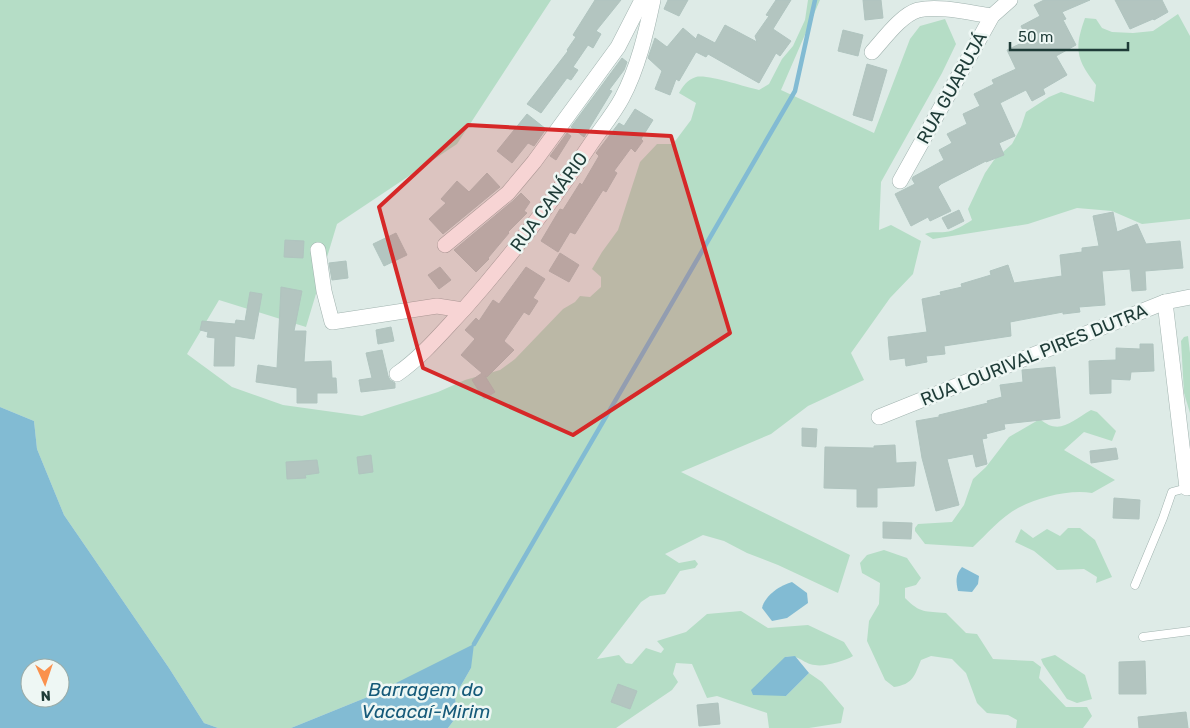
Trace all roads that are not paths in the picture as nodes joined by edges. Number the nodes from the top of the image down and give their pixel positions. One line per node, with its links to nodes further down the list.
1 (642, 0): 7 (street, RUA CANÁRIO)
2 (653, 0): 11 (street, RUA CANÁRIO)
3 (1010, 0): 4 (street, RUA GUARUJÁ)
4 (992, 16): 5 (street); 6 (street, RUA GUARUJÁ)
5 (872, 52)
6 (900, 181)
7 (445, 245)
8 (318, 250): 11 (street)
9 (1190, 297): 10 (street, RUA LOURIVAL PIRES DUTRA)
10 (1165, 302): 13 (street, RUA LOURIVAL PIRES DUTRA); 14 (street)
11 (463, 310): 12 (street, RUA CANÁRIO)
12 (397, 374)
13 (879, 417)
14 (1188, 488): 15 (lane)
15 (1134, 585)
16 (1190, 631): 17 (lane)
17 (1143, 637)

